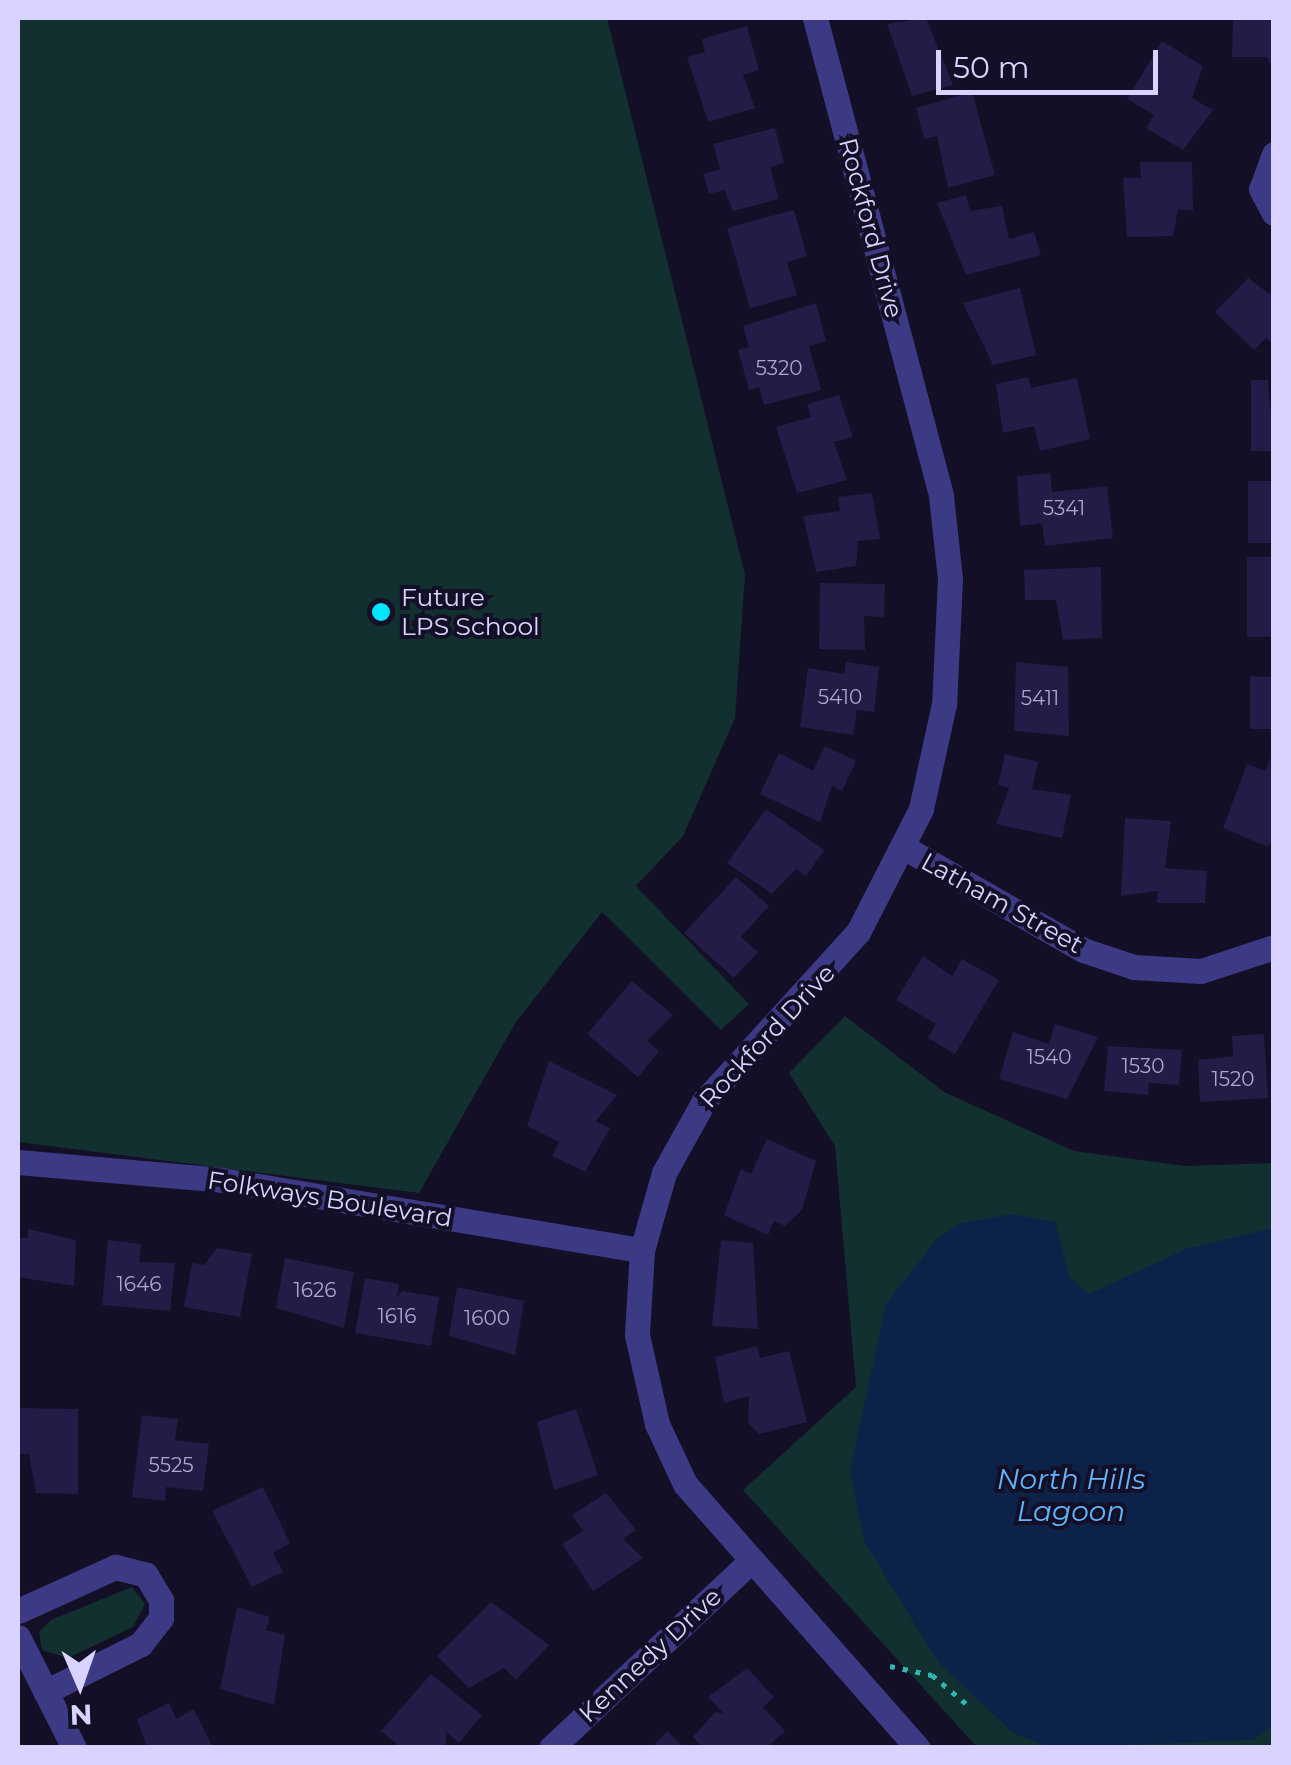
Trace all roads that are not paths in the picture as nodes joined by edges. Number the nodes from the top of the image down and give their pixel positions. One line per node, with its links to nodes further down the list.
1 (815, 18): 4 (street, Rockford Drive)
2 (1274, 154): 3 (street)
3 (1274, 212)
4 (905, 848): 5 (street, Latham Street); 7 (street, Rockford Drive)
5 (1274, 947)
6 (18, 1162): 7 (street, Folkways Boulevard)
7 (642, 1250): 8 (street, Rockford Drive)
8 (749, 1563): 13 (street, Kennedy Drive); 14 (street, Rockford Drive)
9 (18, 1611): 11 (street)
10 (18, 1638): 11 (street)
11 (45, 1692): 12 (street)
12 (74, 1748)
13 (551, 1748)
14 (918, 1748)

